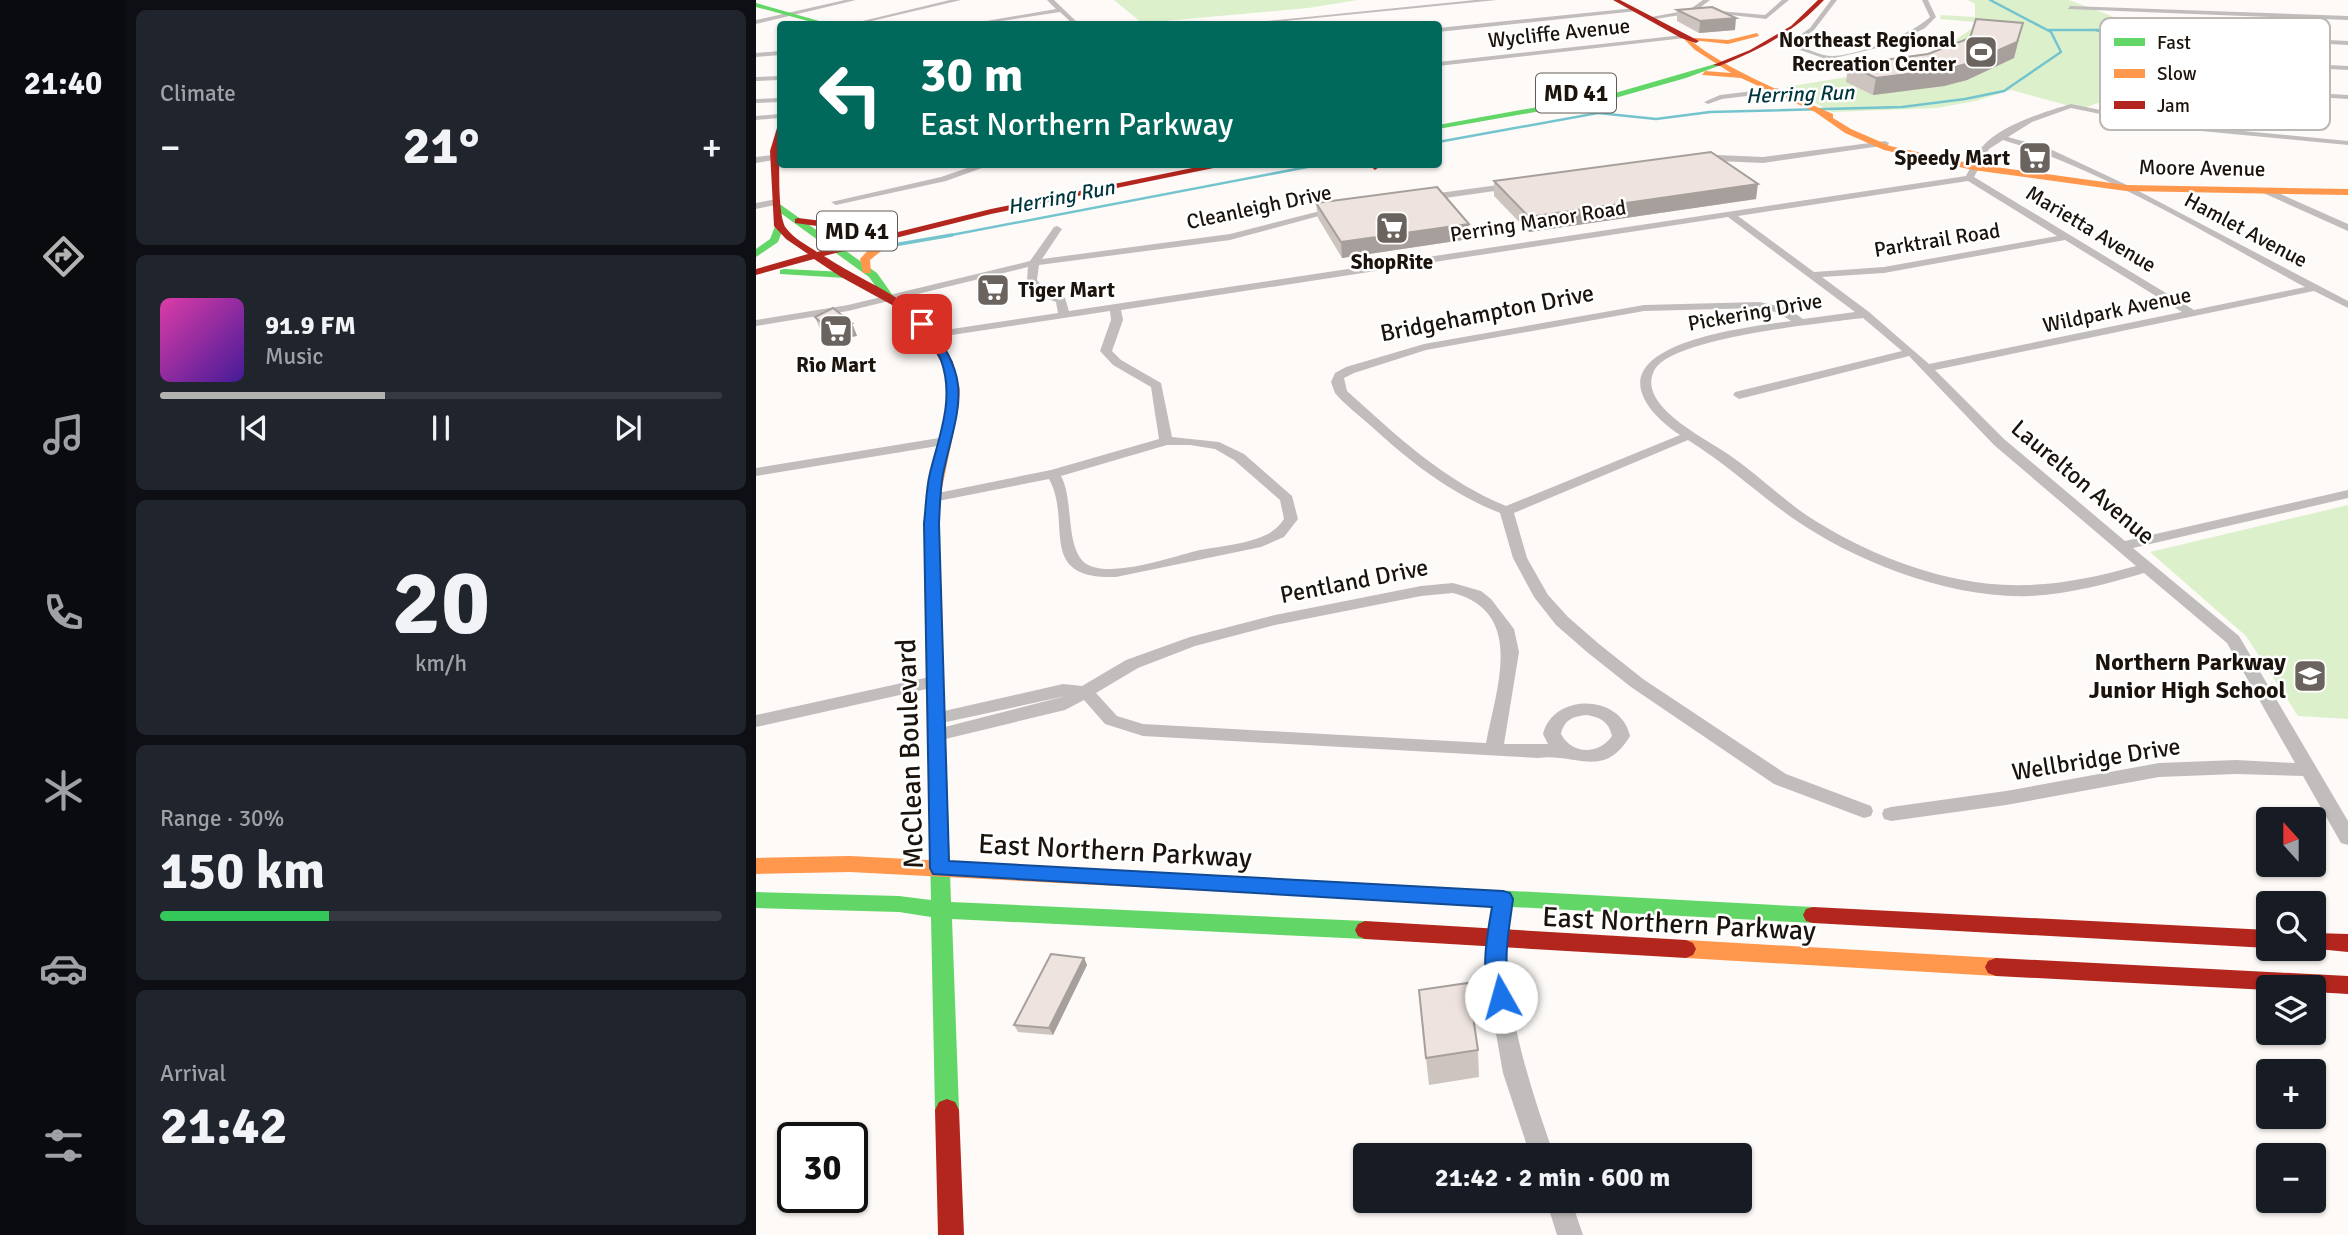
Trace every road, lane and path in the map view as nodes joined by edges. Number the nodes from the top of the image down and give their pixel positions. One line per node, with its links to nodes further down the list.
1 (853, 0): 16 (street)
2 (958, 0): 20 (street)
3 (1050, 0): 14 (street)
4 (1494, 0): 23 (street)
5 (1616, 0): 17 (main road)
6 (1707, 0): 15 (street)
7 (1786, 0): 15 (street)
8 (1802, 0): 26 (main road, MD 41)
9 (1821, 0): 33 (main road, MD 41)
10 (1835, 0): 32 (street)
11 (1925, 0): 32 (street)
12 (756, 5): 16 (main road)
13 (2070, 8): 18 (street)
14 (1062, 10): 21 (street); 22 (street)
15 (1695, 10): 17 (street)
16 (793, 14): 19 (main road); 24 (street)
17 (1642, 14): 25 (street); 27 (main road)
18 (2348, 18)
19 (815, 21)
20 (866, 21)
21 (991, 21)
22 (1073, 21)
23 (1272, 21)
24 (756, 22)
25 (1442, 30)
26 (1765, 32): 27 (main road); 33 (main road, MD 41)
27 (1689, 41): 33 (main road); 34 (street, Wycliffe Avenue); 38 (main road)
28 (2330, 42): 29 (street)
29 (2348, 43)
30 (777, 53): 31 (street)
31 (756, 55)
32 (1828, 57): 35 (street)
33 (1721, 58): 38 (main road, MD 41); 40 (main road); 44 (main road, MD 41); 45 (main road)
34 (1442, 64)
35 (1803, 65)
36 (2330, 67): 37 (street)
37 (2348, 68)
38 (1660, 73): 54 (main road, MD 41)
39 (756, 74): 41 (street)
40 (1745, 76): 44 (main road); 45 (main road)
41 (766, 78): 42 (street); 43 (street)
42 (777, 78)
43 (756, 79)
44 (1647, 86): 56 (main road, MD 41)
45 (1779, 90): 50 (street); 51 (main road)
46 (2330, 96): 47 (street)
47 (2348, 97)
48 (777, 100): 49 (street)
49 (756, 102)
50 (1708, 102)
51 (1815, 110): 58 (main road); 60 (main road)
52 (2100, 112): 59 (street)
53 (777, 116): 55 (street)
54 (1442, 117)
55 (756, 118)
56 (1442, 126)
57 (2211, 130): 61 (street)
58 (1848, 131): 60 (main road); 62 (street)
59 (2001, 137): 70 (street); 72 (street, Hamlet Avenue)
60 (1879, 142): 62 (street); 70 (main road, Moore Avenue)
61 (2348, 143)
62 (1836, 150): 65 (street)
63 (777, 158): 64 (street)
64 (756, 160)
65 (1684, 163)
66 (777, 168): 77 (main road)
67 (977, 168): 76 (street)
68 (1154, 168): 82 (main road, MD 41)
69 (1207, 168): 82 (main road, MD 41)
70 (1973, 169): 72 (main road, Moore Avenue); 80 (street, Perring Manor Road); 86 (street, Marietta Avenue)
71 (1527, 184): 75 (street)
72 (2126, 188): 73 (main road, Moore Avenue); 95 (street, Hamlet Avenue)
73 (2264, 190): 74 (main road, Moore Avenue); 84 (street)
74 (2348, 192)
75 (1409, 200)
76 (836, 202)
77 (778, 205): 78 (street); 81 (main road); 83 (main road)
78 (756, 206)
79 (1348, 208): 90 (street, Cleanleigh Drive)
80 (1728, 214): 94 (street, Laurelton Avenue); 98 (street, Perring Manor Road)
81 (798, 221): 82 (main road); 87 (main road)
82 (916, 222): 87 (main road, MD 41); 91 (main road)
83 (779, 226): 87 (main road); 88 (main road)
84 (2348, 228)
85 (1057, 229): 90 (street)
86 (2067, 237): 94 (street, Parktrail Road); 100 (street, Marietta Avenue)
87 (818, 248): 89 (main road, MD 41); 91 (main road); 92 (main road, MD 41); 93 (main road, McClean Boulevard)
88 (756, 254)
89 (756, 260)
90 (1035, 260): 96 (street, Cleanleigh Drive); 101 (street)
91 (867, 271): 96 (main road)
92 (756, 274): 93 (main road)
93 (845, 275): 96 (main road, McClean Boulevard)
94 (1813, 275): 99 (street, Laurelton Avenue)
95 (2314, 288): 97 (street, Hamlet Avenue); 100 (street, Wildpark Avenue)
96 (889, 297): 102 (street, Cleanleigh Drive); 104 (main road, McClean Boulevard)
97 (2348, 305)
98 (1115, 308): 101 (street, Perring Manor Road); 110 (street)
99 (1866, 314): 103 (street, Pickering Drive); 105 (street, Laurelton Avenue)
100 (2193, 314): 106 (street, Wildpark Avenue)
101 (1064, 315): 104 (street, Perring Manor Road)
102 (756, 323)
103 (1802, 324): 108 (street, Pickering Drive); 115 (street, Bridgehampton Drive)
104 (932, 335): 109 (main road, McClean Boulevard)
105 (1911, 352): 106 (street, Laurelton Avenue); 107 (street)
106 (1928, 368): 116 (street, Laurelton Avenue)
107 (1739, 395)
108 (1690, 435): 115 (street); 117 (street)
109 (945, 441): 111 (street); 114 (main road, McClean Boulevard)
110 (1166, 441): 112 (street); 112 (street)
111 (756, 472)
112 (1053, 474): 114 (street)
113 (2348, 494): 116 (street)
114 (933, 498): 118 (main road, McClean Boulevard)
115 (1506, 511): 125 (street)
116 (2122, 546): 117 (street, Laurelton Avenue)
117 (2147, 567): 124 (street, Laurelton Avenue)
118 (934, 682): 120 (street); 121 (main road, McClean Boulevard)
119 (1086, 692): 121 (street, Pentland Drive); 122 (street); 122 (street, Pentland Drive)
120 (756, 720)
121 (937, 727): 129 (main road, McClean Boulevard)
122 (1494, 748): 123 (street)
123 (1560, 749)
124 (2309, 770): 126 (street, Wellbridge Drive); 127 (street, Laurelton Avenue)
125 (1864, 811)
126 (1891, 814)
127 (2348, 838)
128 (756, 866): 129 (main road, East Northern Parkway)
129 (940, 868): 130 (main road, East Northern Parkway); 132 (main road, McClean Boulevard)
130 (1503, 899): 133 (main road, East Northern Parkway); 134 (street)
131 (756, 900): 132 (main road, East Northern Parkway)
132 (941, 910): 134 (main road, East Northern Parkway); 140 (main road, McClean Boulevard)
133 (2256, 938)
134 (1497, 940): 137 (main road, East Northern Parkway); 138 (street)
135 (2326, 942): 136 (main road)
136 (2348, 943)
137 (2348, 985)
138 (1538, 1143)
139 (1562, 1213): 141 (street)
140 (951, 1235)
141 (1570, 1235)

